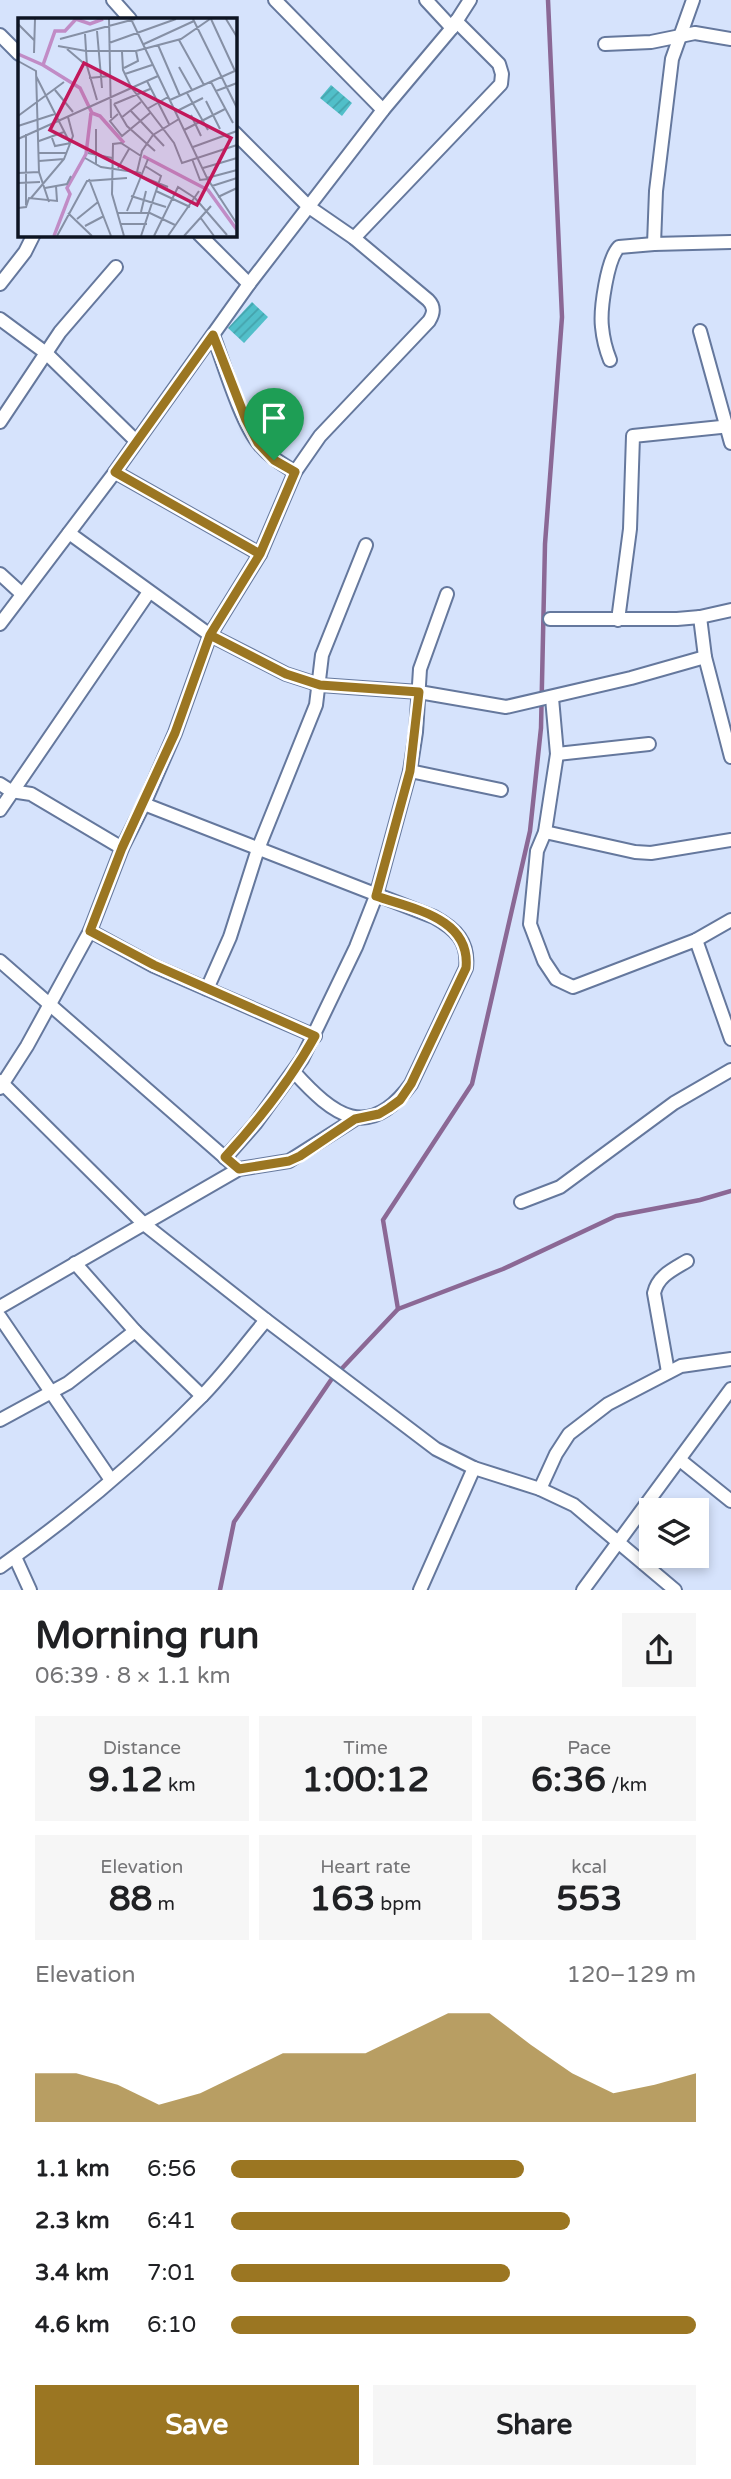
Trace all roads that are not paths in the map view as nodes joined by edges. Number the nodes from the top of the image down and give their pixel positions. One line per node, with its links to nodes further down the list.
1 (113, 0): 6 (street)
2 (275, 0): 13 (street)
3 (426, 0): 7 (street)
4 (470, 0): 7 (street)
5 (693, 0): 9 (street)
6 (129, 18)
7 (454, 24): 13 (street); 18 (street)
8 (0, 35): 12 (street)
9 (678, 36): 10 (street); 11 (street); 20 (street)
10 (731, 39)
11 (605, 44)
12 (18, 53)
13 (383, 110): 15 (street)
14 (236, 134): 15 (street)
15 (309, 207): 18 (street); 23 (street)
16 (33, 236): 22 (street)
17 (201, 236): 23 (street)
18 (354, 239): 34 (street)
19 (731, 242): 20 (street)
20 (654, 244): 28 (street)
21 (116, 267): 27 (street)
22 (0, 284)
23 (249, 284): 26 (street)
24 (0, 319): 27 (street)
25 (700, 331): 30 (street)
26 (213, 335): 31 (street); 34 (street)
27 (46, 353): 29 (street); 31 (street)
28 (610, 360)
29 (0, 422)
30 (729, 426): 32 (street); 46 (street)
31 (136, 441): 33 (street)
32 (731, 443)
33 (115, 472): 35 (street); 37 (street)
34 (295, 472): 37 (street)
35 (69, 533): 39 (street); 40 (street)
36 (366, 545): 50 (street)
37 (260, 554): 48 (street)
38 (0, 574): 40 (street)
39 (149, 592): 48 (street); 57 (street)
40 (22, 594): 47 (street)
41 (447, 594): 51 (street)
42 (731, 597): 43 (street)
43 (731, 610): 44 (street)
44 (700, 617): 46 (street); 49 (street)
45 (550, 619): 46 (street)
46 (618, 620)
47 (0, 624)
48 (210, 635): 50 (street); 59 (street)
49 (705, 657): 52 (street); 55 (street)
50 (320, 685): 51 (street); 64 (street)
51 (419, 692): 52 (street); 56 (street)
52 (550, 698): 54 (street)
53 (649, 744): 54 (street)
54 (557, 754): 61 (street)
55 (731, 757)
56 (410, 771): 58 (street); 65 (street)
57 (6, 788): 60 (street); 63 (street)
58 (500, 790)
59 (144, 804): 63 (street); 64 (street)
60 (0, 810)
61 (545, 832): 62 (street); 68 (street)
62 (731, 840)
63 (122, 848): 67 (street)
64 (258, 849): 65 (street); 70 (street)
65 (376, 896): 72 (street); 77 (street)
66 (731, 919): 68 (street)
67 (90, 931): 70 (street); 71 (street)
68 (696, 940): 73 (street)
69 (0, 961): 71 (street)
70 (207, 989): 72 (street)
71 (50, 1005): 76 (street); 78 (street)
72 (315, 1036): 75 (street)
73 (731, 1039)
74 (731, 1070): 80 (street)
75 (294, 1072): 77 (street); 78 (street)
76 (1, 1084): 81 (street)
77 (355, 1119): 79 (street)
78 (225, 1157): 79 (street)
79 (239, 1169): 81 (street)
80 (521, 1202)
81 (144, 1224): 83 (street); 86 (street)
82 (687, 1261): 89 (street)
83 (75, 1264): 84 (street); 87 (street)
84 (0, 1307)
85 (0, 1317): 91 (street)
86 (266, 1320): 92 (street); 95 (street)
87 (135, 1331): 91 (street); 92 (street)
88 (731, 1359): 89 (street)
89 (668, 1372): 97 (street)
90 (731, 1389): 94 (street)
91 (51, 1392): 93 (street); 96 (street)
92 (202, 1396): 96 (street)
93 (0, 1420)
94 (680, 1460): 98 (street); 99 (street)
95 (474, 1468): 97 (street); 103 (street)
96 (111, 1480): 100 (street)
97 (540, 1489): 99 (street)
98 (731, 1501)
99 (619, 1543): 104 (street); 105 (street)
100 (15, 1556): 101 (street); 102 (street)
101 (0, 1567)
102 (30, 1590)
103 (421, 1590)
104 (583, 1590)
105 (675, 1590)

